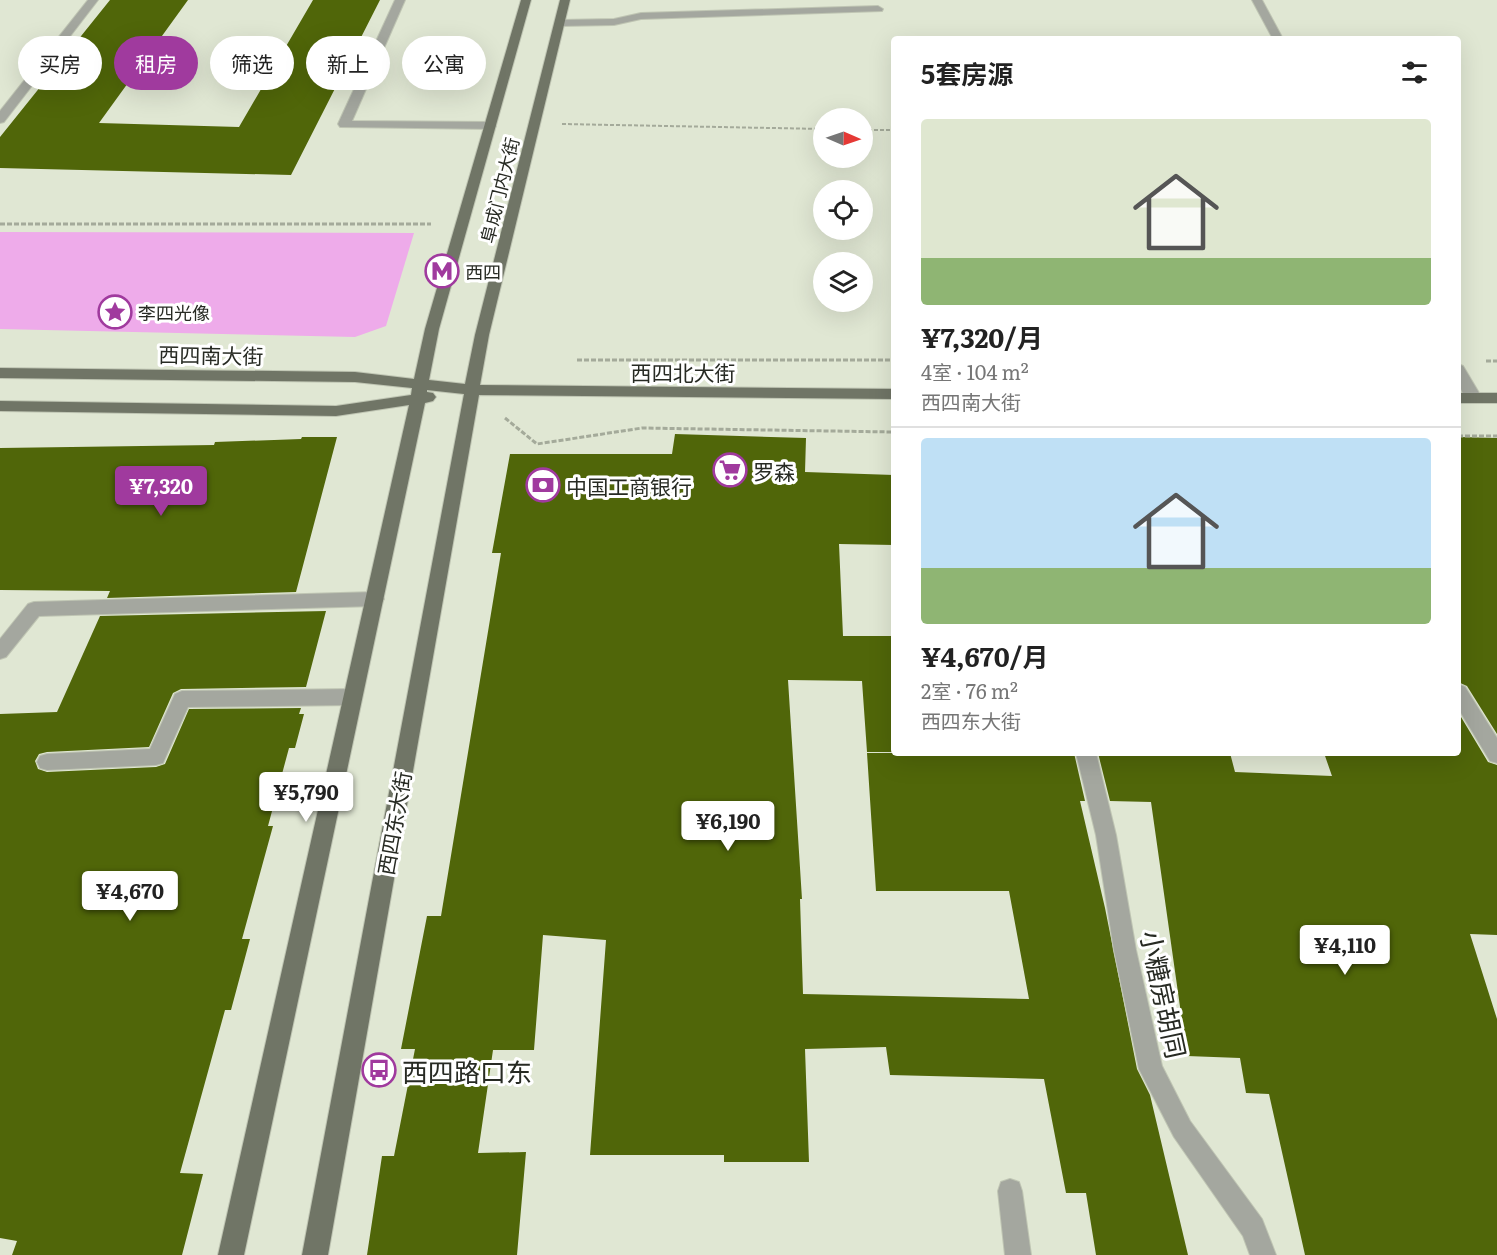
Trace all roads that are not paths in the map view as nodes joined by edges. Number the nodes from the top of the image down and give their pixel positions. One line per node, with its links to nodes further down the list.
1 (93, 0): 9 (street)
2 (400, 0): 10 (street)
3 (526, 0): 10 (main road, 阜成门内大街)
4 (565, 0): 7 (main road, 阜成门内大街)
5 (1257, 0): 8 (street)
6 (878, 9): 7 (street)
7 (560, 23): 13 (main road, 阜成门内大街)
8 (1276, 36)
9 (0, 119)
10 (490, 126): 14 (main road, 阜成门内大街)
11 (0, 373): 14 (main road, 西四南大街)
12 (1461, 380): 16 (street)
13 (471, 390): 14 (main road, 西四北大街); 15 (main road, 西四北大街); 28 (main road, 西四东大街)
14 (419, 391): 18 (main road); 19 (main road)
15 (891, 394)
16 (1466, 398): 17 (main road)
17 (1497, 398)
18 (0, 406)
19 (375, 600): 20 (street); 21 (main road)
20 (0, 652)
21 (353, 697): 25 (street); 27 (main road)
22 (1461, 697): 23 (street)
23 (1497, 755)
24 (1087, 756): 30 (street, 小糖房胡同)
25 (47, 762)
26 (1010, 1191): 29 (street)
27 (231, 1255)
28 (315, 1255)
29 (1018, 1255)
30 (1263, 1255)

